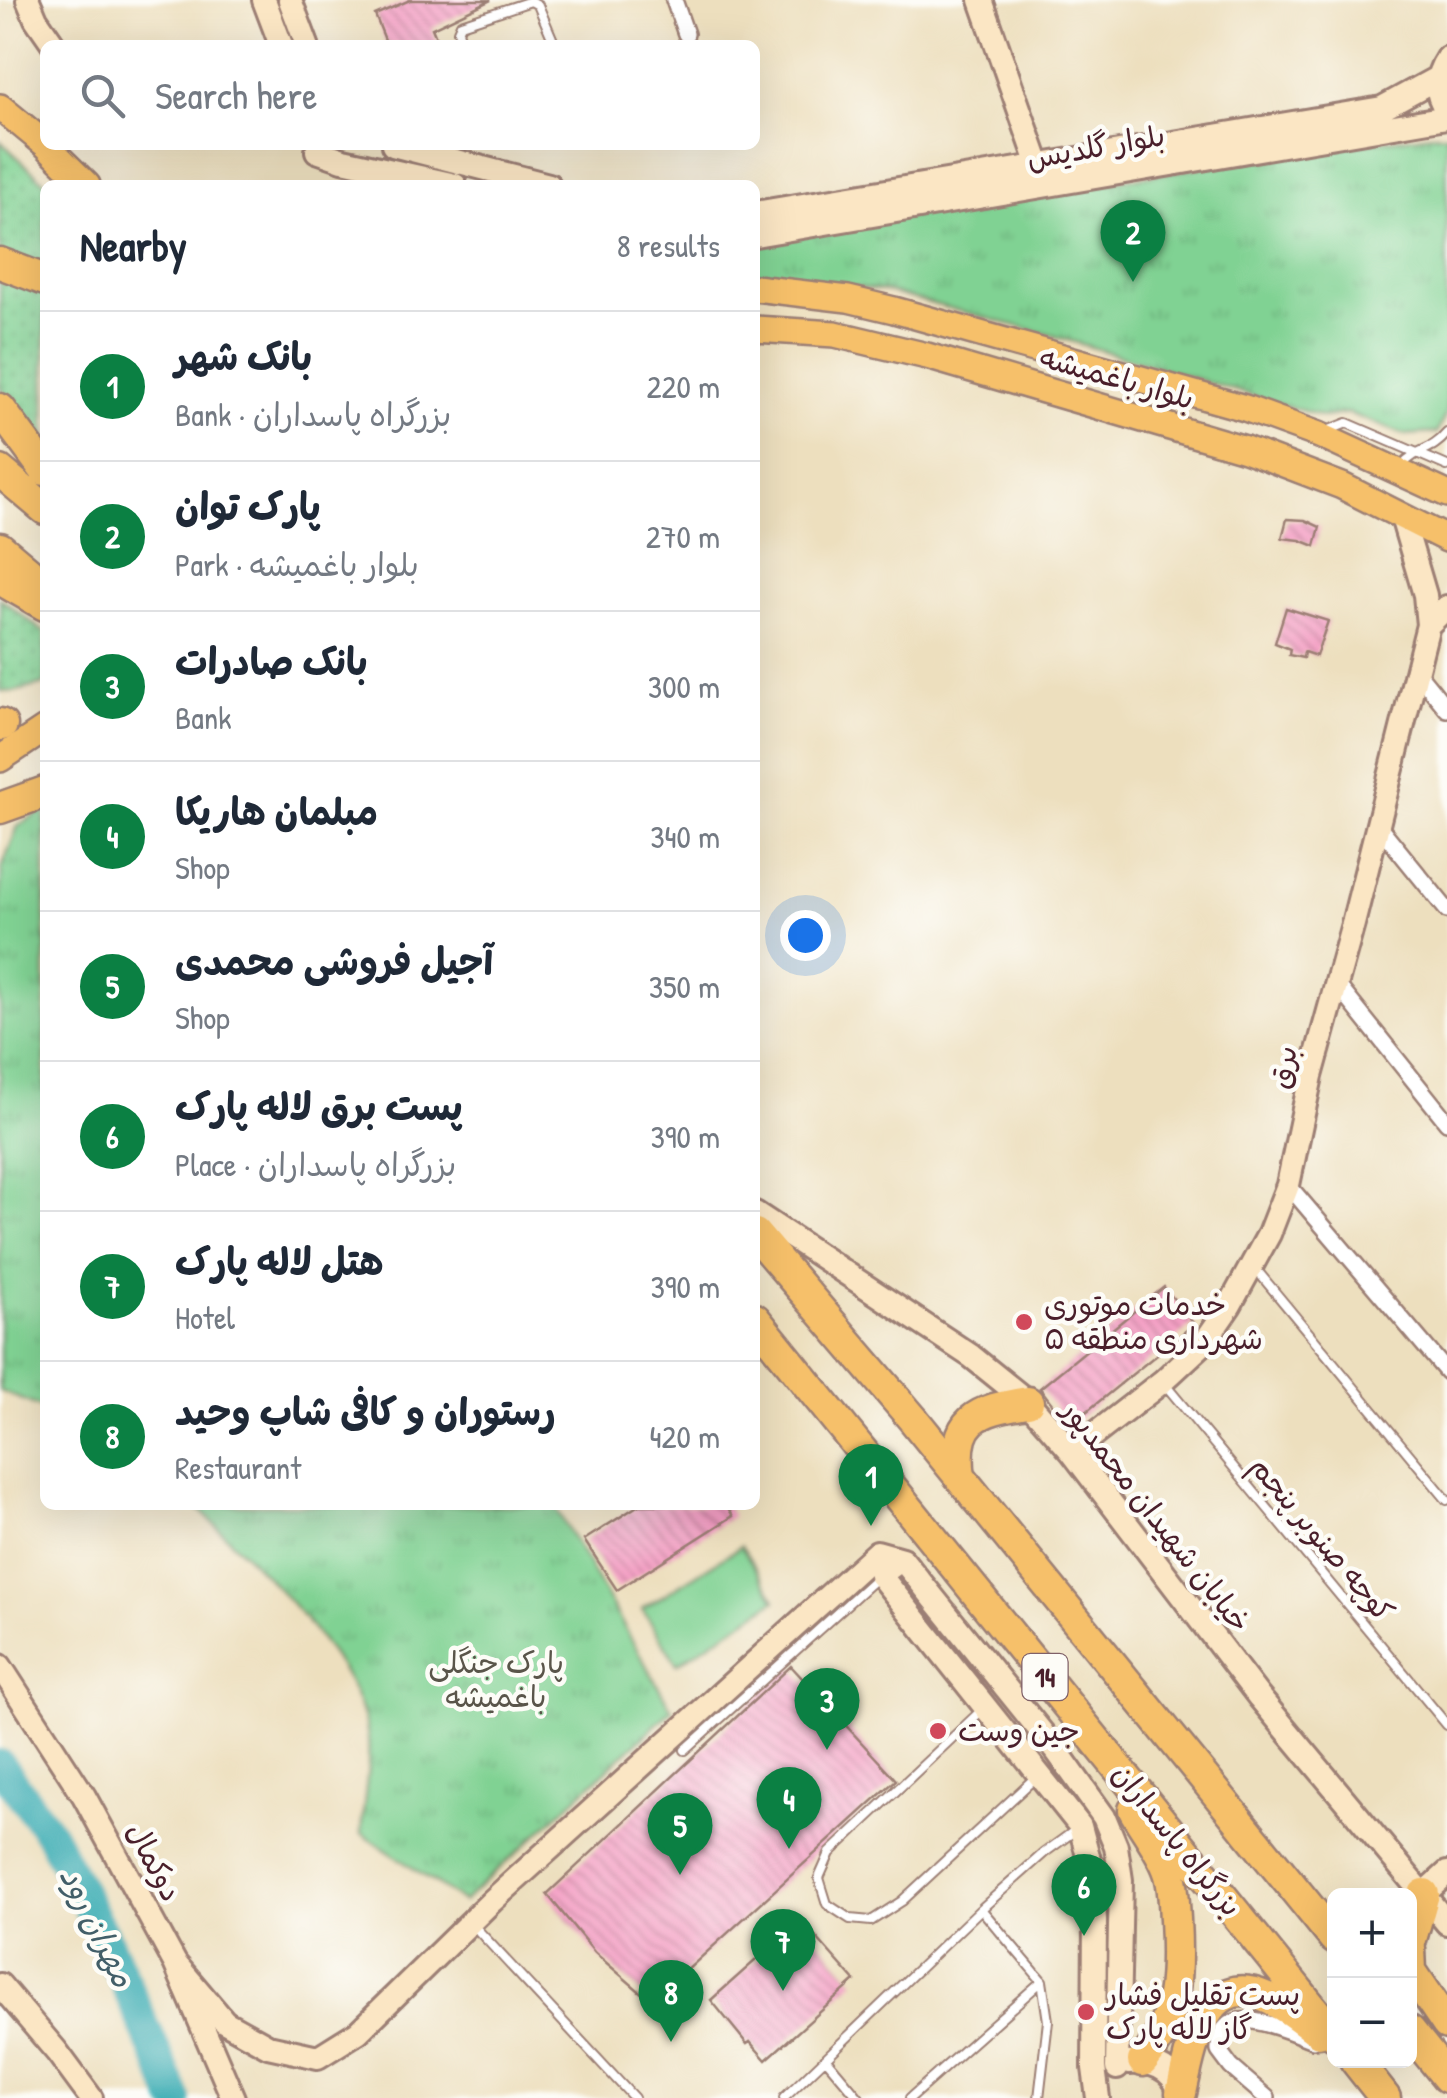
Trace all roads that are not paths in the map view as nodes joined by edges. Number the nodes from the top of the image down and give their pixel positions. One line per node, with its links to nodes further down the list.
1 (674, 0): 7 (street)
2 (981, 0): 20 (street)
3 (295, 1): 6 (street); 10 (street)
4 (503, 5): 11 (lane); 12 (lane)
5 (29, 6): 8 (street)
6 (266, 6): 9 (street)
7 (686, 34)
8 (51, 40)
9 (279, 40)
10 (307, 40)
11 (461, 40)
12 (553, 40)
13 (1442, 68): 15 (street); 20 (street, بلوار گلدیس)
14 (0, 107): 16 (main road)
15 (1447, 114): 20 (street, بلوار گلدیس)
16 (40, 139)
17 (52, 150): 21 (main road)
18 (321, 150): 22 (street)
19 (412, 150): 23 (street)
20 (1042, 176): 24 (street, بلوار گلدیس); 25 (street, بلوار گلدیس)
21 (81, 180)
22 (433, 180)
23 (530, 180)
24 (760, 212)
25 (760, 234)
26 (0, 264): 27 (highway)
27 (40, 278)
28 (760, 289): 32 (main road, بلوار باغمیشه)
29 (760, 329): 38 (main road, بلوار باغمیشه)
30 (0, 409): 33 (highway)
31 (1447, 433): 32 (lane)
32 (1406, 460): 34 (lane); 36 (main road, بلوار باغمیشه)
33 (40, 463)
34 (1447, 466)
35 (0, 471): 37 (highway)
36 (1447, 494)
37 (40, 505)
38 (1402, 517): 39 (main road, بلوار باغمیشه); 45 (street)
39 (1447, 539)
40 (0, 548): 42 (highway)
41 (0, 579): 43 (highway)
42 (40, 582)
43 (40, 602)
44 (1447, 607): 45 (street)
45 (1428, 625): 46 (street, برق)
46 (1417, 672): 47 (street); 54 (street, برق)
47 (1447, 710)
48 (40, 719): 49 (main road)
49 (1, 725)
50 (40, 732): 51 (main road)
51 (0, 759)
52 (40, 794): 53 (highway)
53 (0, 808)
54 (1378, 824): 55 (street); 56 (street, برق)
55 (1447, 910)
56 (1336, 982): 57 (street); 58 (street, برق)
57 (1447, 1122)
58 (1288, 1185): 61 (street, برق); 63 (street)
59 (760, 1216): 65 (street, خیابان شهیدان محمدپور)
60 (760, 1240): 67 (highway, بزرگراه پاسداران / 14)
61 (1252, 1265): 64 (street, برق); 68 (lane)
62 (760, 1325): 75 (highway, بزرگراه پاسداران / 14)
63 (1447, 1372)
64 (1162, 1380): 66 (street, برق); 73 (lane, کوچه صنوبر پنجم)
65 (1028, 1402): 66 (street, خیابان شهیدان محمدپور); 67 (highway)
66 (1072, 1452): 81 (street, خیابان شهیدان محمدپور)
67 (960, 1478): 86 (highway, بزرگراه پاسداران / 14)
68 (1447, 1500)
69 (902, 1559): 70 (street); 80 (street); 84 (street)
70 (880, 1575): 72 (street); 76 (lane)
71 (0, 1666): 87 (street, دوکمال)
72 (984, 1708): 74 (street); 77 (lane)
73 (1447, 1725)
74 (1000, 1729): 77 (street); 80 (street)
75 (1090, 1734): 92 (highway, بزرگراه پاسداران / 14); 97 (highway)
76 (684, 1750)
77 (1038, 1776): 78 (street)
78 (1080, 1826): 82 (lane); 108 (street)
79 (1447, 1874): 81 (street)
80 (1122, 1880): 97 (street)
81 (1424, 1894): 83 (highway); 85 (street, خیابان شهیدان محمدپور)
82 (980, 1909): 89 (lane); 96 (lane)
83 (1417, 1920)
84 (470, 1922): 87 (street); 103 (lane)
85 (1447, 1923)
86 (1327, 1929)
87 (175, 1964): 102 (street, دوکمال)
88 (1416, 1978): 91 (highway)
89 (1042, 1981): 106 (lane); 107 (lane)
90 (0, 1986): 101 (street)
91 (1447, 2024)
92 (1327, 2033)
93 (1327, 2037): 100 (highway)
94 (1327, 2040): 109 (street)
95 (1417, 2040): 99 (highway)
96 (826, 2059): 104 (lane); 105 (lane)
97 (1130, 2065): 100 (street); 108 (street)
98 (1361, 2068): 110 (highway)
99 (1447, 2077)
100 (1181, 2096)
101 (91, 2098)
102 (233, 2098)
103 (634, 2098)
104 (784, 2098)
105 (859, 2098)
106 (910, 2098)
107 (1039, 2098)
108 (1099, 2098)
109 (1264, 2098)
110 (1385, 2098)

